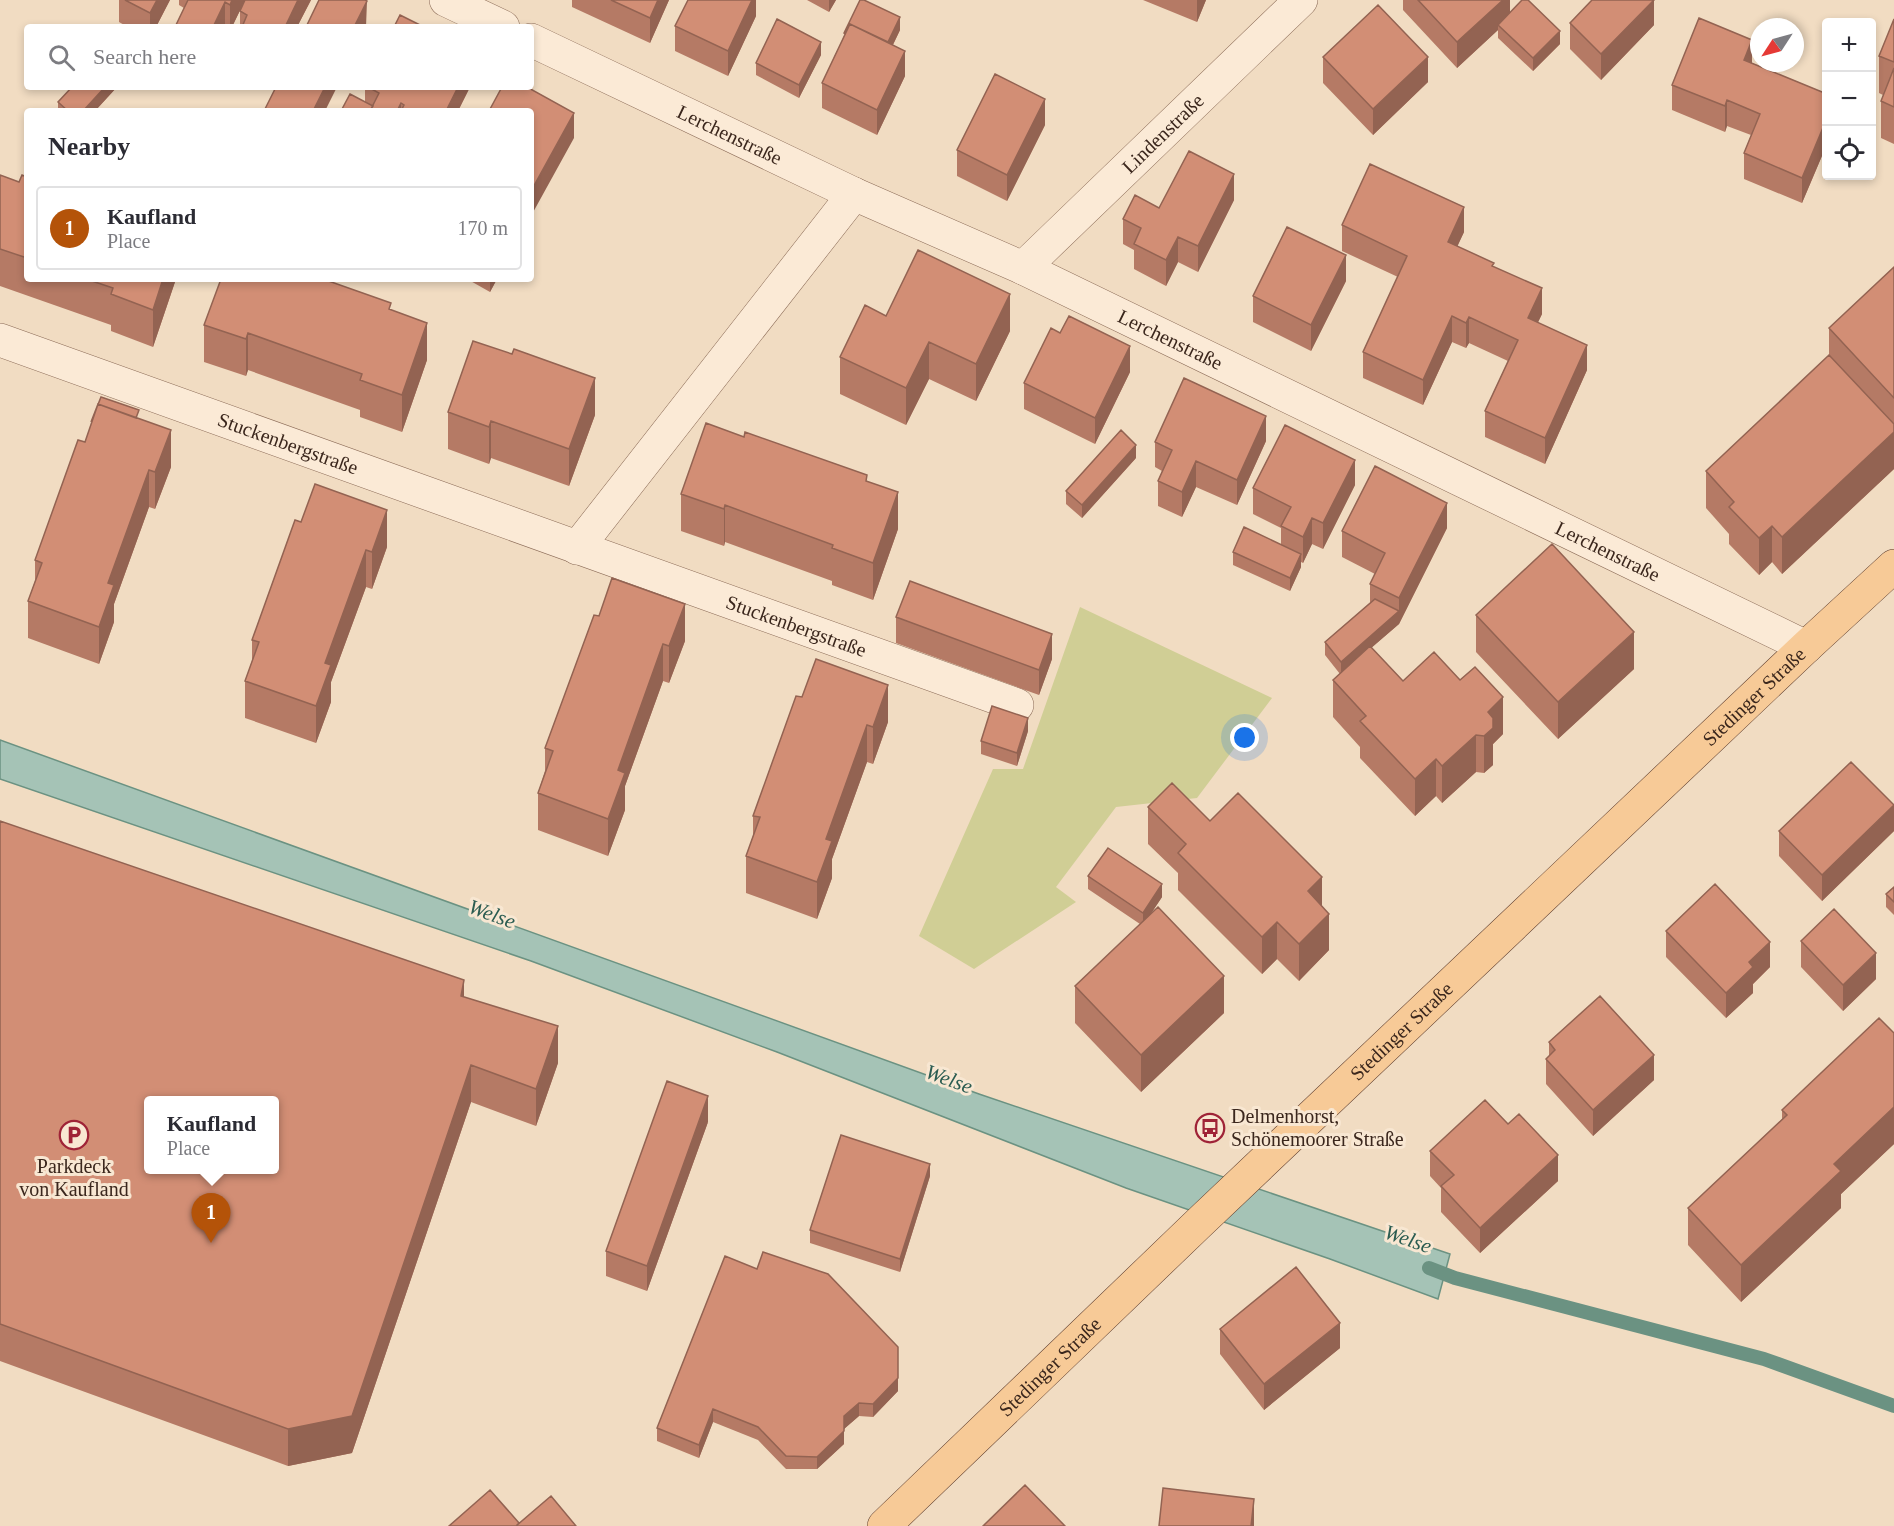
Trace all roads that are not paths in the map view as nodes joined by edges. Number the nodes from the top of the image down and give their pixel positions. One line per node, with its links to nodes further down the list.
1 (446, 0): 3 (street)
2 (1301, 0): 6 (street, Lindenstraße)
3 (497, 24)
4 (534, 41): 5 (street, Lerchenstraße)
5 (854, 194): 6 (street, Lerchenstraße); 8 (street)
6 (1023, 268): 10 (street, Lerchenstraße)
7 (0, 340): 8 (street, Stuckenbergstraße)
8 (577, 548): 11 (street, Stuckenbergstraße)
9 (1894, 566): 10 (main road, Stedinger Straße)
10 (1806, 647): 12 (main road, Stedinger Straße)
11 (1017, 705)
12 (884, 1526)

